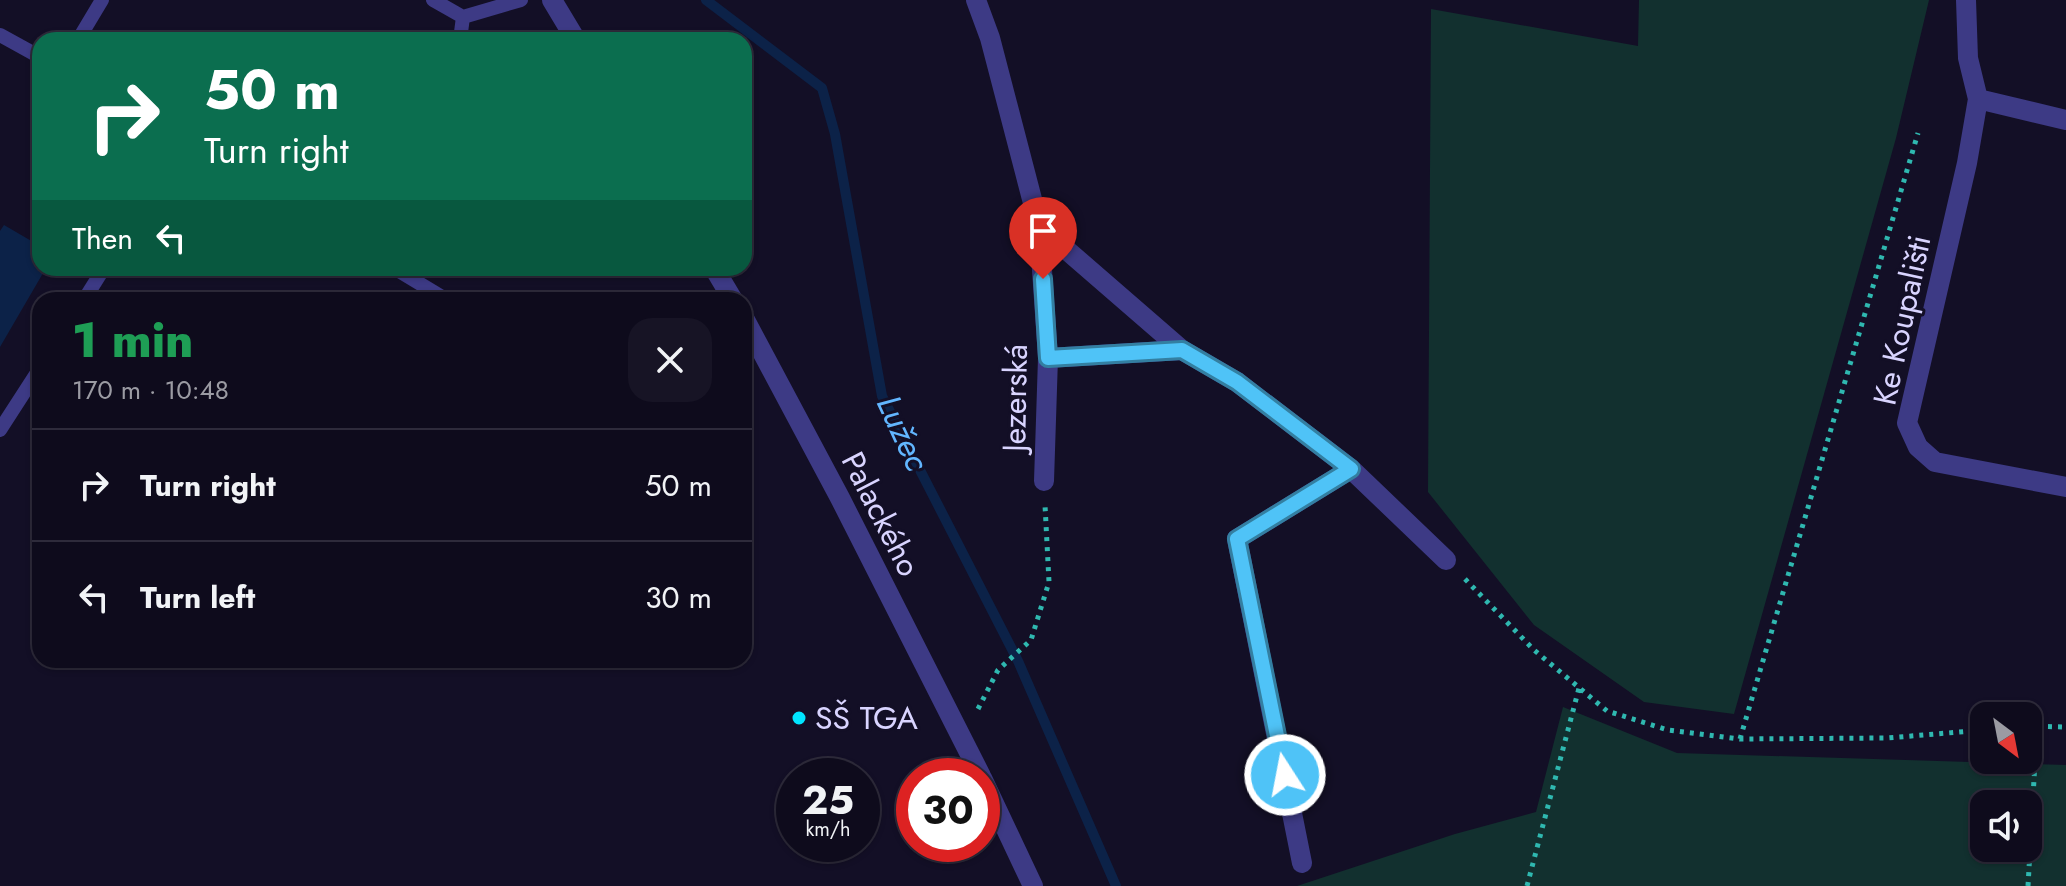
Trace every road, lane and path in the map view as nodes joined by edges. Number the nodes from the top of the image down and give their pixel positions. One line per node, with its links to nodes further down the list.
1 (102, 0): 8 (lane)
2 (433, 0): 7 (lane)
3 (521, 0): 7 (lane)
4 (552, 0): 10 (street)
5 (976, 0): 16 (street, Jezerská)
6 (1966, 0): 13 (street, Ke Koupališti)
7 (463, 17): 9 (lane)
8 (83, 32)
9 (461, 32)
10 (571, 32)
11 (0, 35): 12 (lane)
12 (32, 53)
13 (1978, 99): 14 (street); 26 (street, Ke Koupališti)
14 (2066, 120)
15 (1918, 133): 33 (path)
16 (1039, 226): 20 (street); 21 (street, Jezerská)
17 (407, 276): 18 (lane)
18 (434, 292)
19 (752, 333): 32 (street, Palackého)
20 (1182, 350): 21 (street); 24 (street)
21 (1048, 358): 25 (street, Jezerská)
22 (32, 380): 23 (lane)
23 (0, 430)
24 (1351, 469): 27 (street); 37 (street)
25 (1044, 481): 32 (path, Jezerská)
26 (2066, 487)
27 (1446, 560): 28 (path)
28 (1579, 688): 33 (path); 39 (path)
29 (2042, 726): 30 (path)
30 (2066, 727)
31 (1970, 731): 33 (path)
32 (963, 738): 34 (street)
33 (1740, 739)
34 (973, 758)
35 (2034, 774): 40 (path)
36 (1000, 815): 38 (street)
37 (1302, 863)
38 (1033, 886)
39 (1527, 886)
40 (2028, 886)

